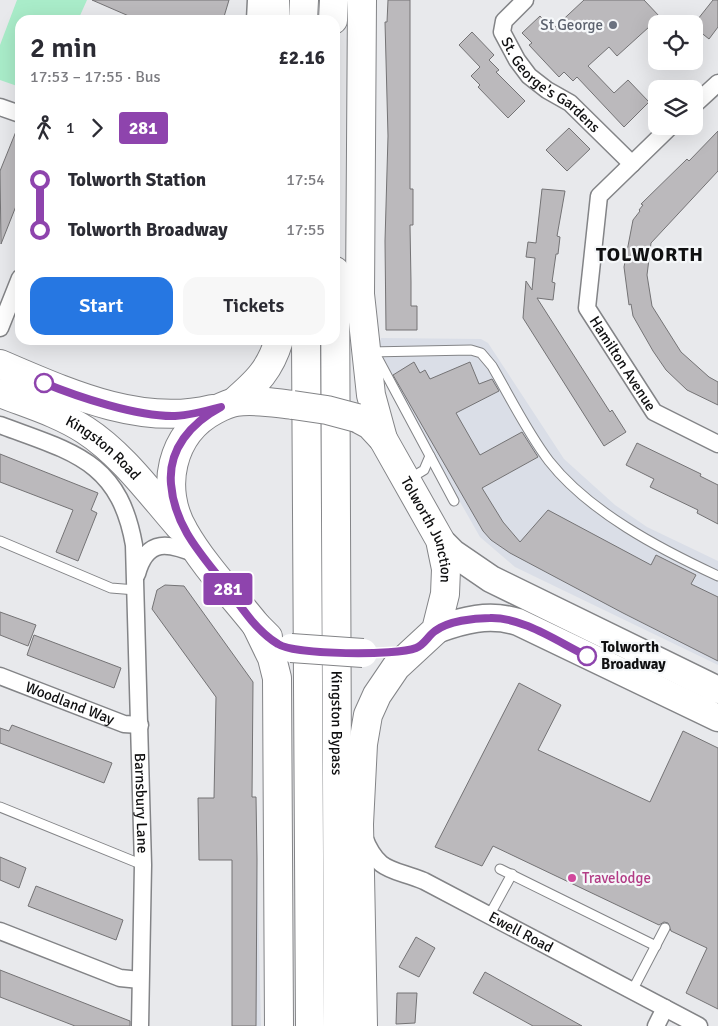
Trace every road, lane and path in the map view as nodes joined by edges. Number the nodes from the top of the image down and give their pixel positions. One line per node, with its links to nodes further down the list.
1 (256, 0): 7 (street)
2 (275, 0): 8 (highway)
3 (304, 0): 9 (highway)
4 (334, 0): 10 (highway)
5 (362, 0): 22 (highway)
6 (525, 0): 16 (street, St. George's Gardens)
7 (255, 15)
8 (275, 15)
9 (303, 15)
10 (333, 15)
11 (718, 82): 12 (street)
12 (703, 96)
13 (0, 107): 14 (street)
14 (15, 112)
15 (663, 135): 16 (street, Hamilton Avenue)
16 (632, 164): 28 (street, Hamilton Avenue)
17 (15, 290): 18 (street)
18 (0, 328)
19 (277, 345): 25 (highway)
20 (306, 345): 58 (highway, Kingston Bypass)
21 (335, 345): 59 (highway, Kingston Bypass)
22 (370, 351): 27 (highway); 29 (lane); 36 (lane)
23 (0, 364): 25 (highway, Kingston Road)
24 (0, 393): 32 (highway, Kingston Road)
25 (228, 405): 27 (highway, Tolworth Junction, bridge); 32 (highway, Tolworth Junction)
26 (0, 425): 37 (street, Barnsbury Lane)
27 (383, 439): 30 (highway, Tolworth Junction)
28 (718, 444)
29 (430, 456): 30 (lane); 31 (lane)
30 (406, 480): 33 (highway, Tolworth Junction)
31 (454, 501)
32 (184, 531): 35 (highway, Tolworth Junction)
33 (440, 540): 39 (highway, Tolworth Junction); 41 (main road)
34 (0, 541): 37 (lane)
35 (203, 557): 37 (street, Barnsbury Lane); 38 (highway, Tolworth Junction)
36 (718, 576)
37 (135, 586): 43 (street, Barnsbury Lane)
38 (256, 625): 39 (highway, Tolworth Junction, bridge); 57 (highway)
39 (427, 639): 42 (main road); 45 (highway)
40 (0, 676): 43 (street, Woodland Way)
41 (718, 690)
42 (718, 718)
43 (140, 726): 46 (street, Barnsbury Lane)
44 (0, 807): 46 (lane)
45 (359, 824): 49 (street, Ewell Road); 60 (highway)
46 (142, 865): 53 (street, Barnsbury Lane)
47 (500, 868): 48 (lane)
48 (512, 874): 49 (lane); 52 (lane)
49 (489, 916): 54 (street, Ewell Road)
50 (665, 928): 52 (lane)
51 (0, 931): 53 (street)
52 (656, 946): 54 (lane)
53 (140, 980): 56 (street, Barnsbury Lane)
54 (632, 991): 55 (street, Ewell Road)
55 (665, 1008): 61 (street); 62 (street, Ewell Road)
56 (140, 1026)
57 (279, 1026)
58 (310, 1026)
59 (338, 1026)
60 (363, 1026)
61 (656, 1026)
62 (699, 1026)

